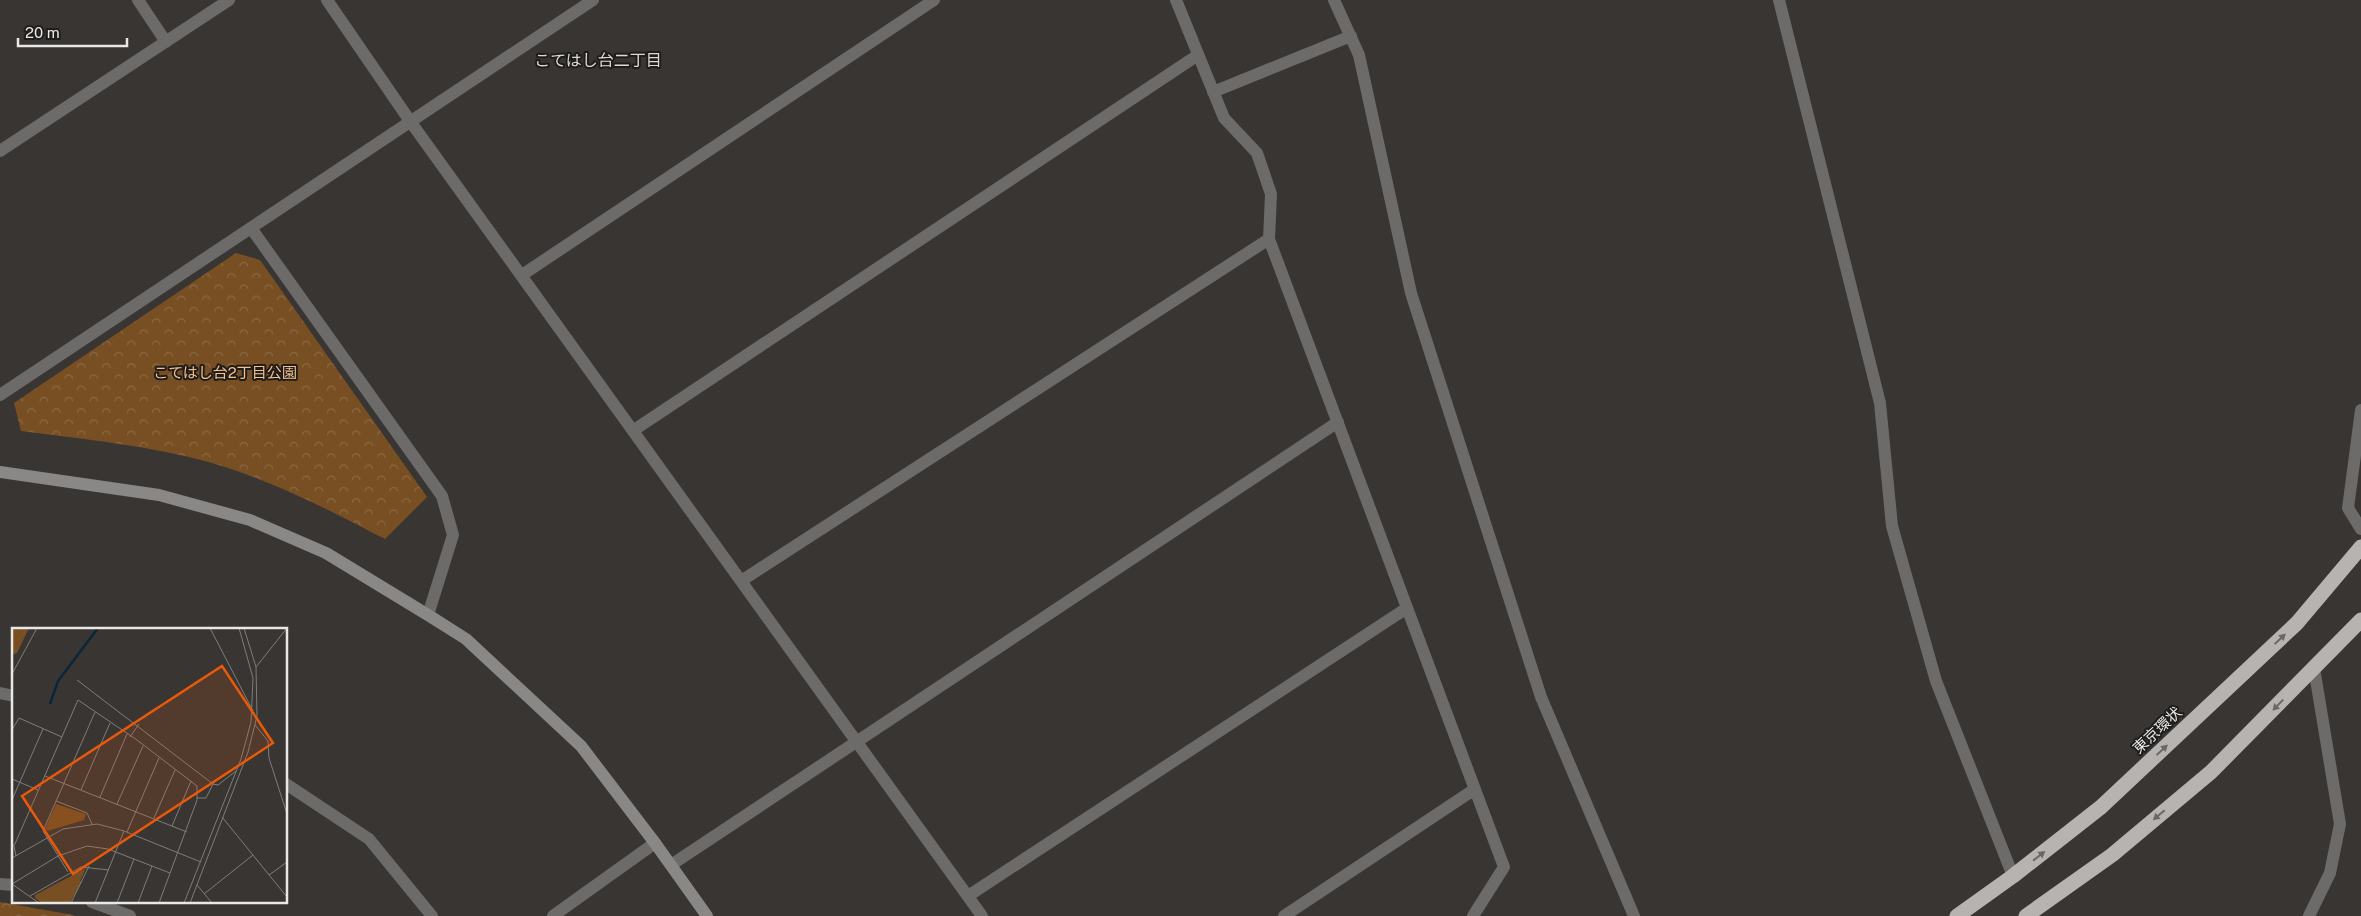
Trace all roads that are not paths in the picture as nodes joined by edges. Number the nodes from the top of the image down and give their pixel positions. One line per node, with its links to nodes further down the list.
1 (138, 0): 10 (street)
2 (229, 0): 10 (street)
3 (327, 0): 13 (street)
4 (593, 0): 13 (street)
5 (934, 0): 17 (street)
6 (1176, 0): 11 (street)
7 (1334, 0): 9 (street)
8 (1778, 0): 35 (street)
9 (1350, 36): 12 (street); 45 (street)
10 (166, 42): 14 (street)
11 (1198, 55): 12 (street); 21 (street)
12 (1213, 92): 16 (street)
13 (410, 120): 15 (street); 17 (street)
14 (0, 152)
15 (251, 228): 18 (street); 27 (street)
16 (1269, 239): 20 (street); 25 (street)
17 (522, 275): 21 (street)
18 (0, 395)
19 (2361, 410): 23 (street)
20 (1338, 422): 26 (street); 30 (street)
21 (634, 430): 25 (street)
22 (0, 472): 27 (street)
23 (2361, 529)
24 (2361, 547): 35 (highway, 東京環状, one-way to 24)
25 (741, 581): 30 (street)
26 (1407, 608): 32 (street); 36 (street)
27 (428, 615): 33 (street)
28 (2361, 620): 29 (highway)
29 (2314, 668): 47 (highway, one-way to 47); 48 (street)
30 (856, 740): 34 (street); 36 (street)
31 (288, 785): 39 (street)
32 (1475, 789): 43 (street); 44 (street)
33 (655, 842): 34 (street); 40 (street)
34 (670, 865): 41 (street)
35 (2013, 876): 46 (highway, 東京環状)
36 (968, 896): 42 (street)
37 (97, 904): 38 (street)
38 (130, 916)
39 (432, 916)
40 (552, 916)
41 (707, 916)
42 (982, 916)
43 (1284, 916)
44 (1472, 916)
45 (1634, 916)
46 (1957, 916)
47 (2026, 916)
48 (2309, 916)

